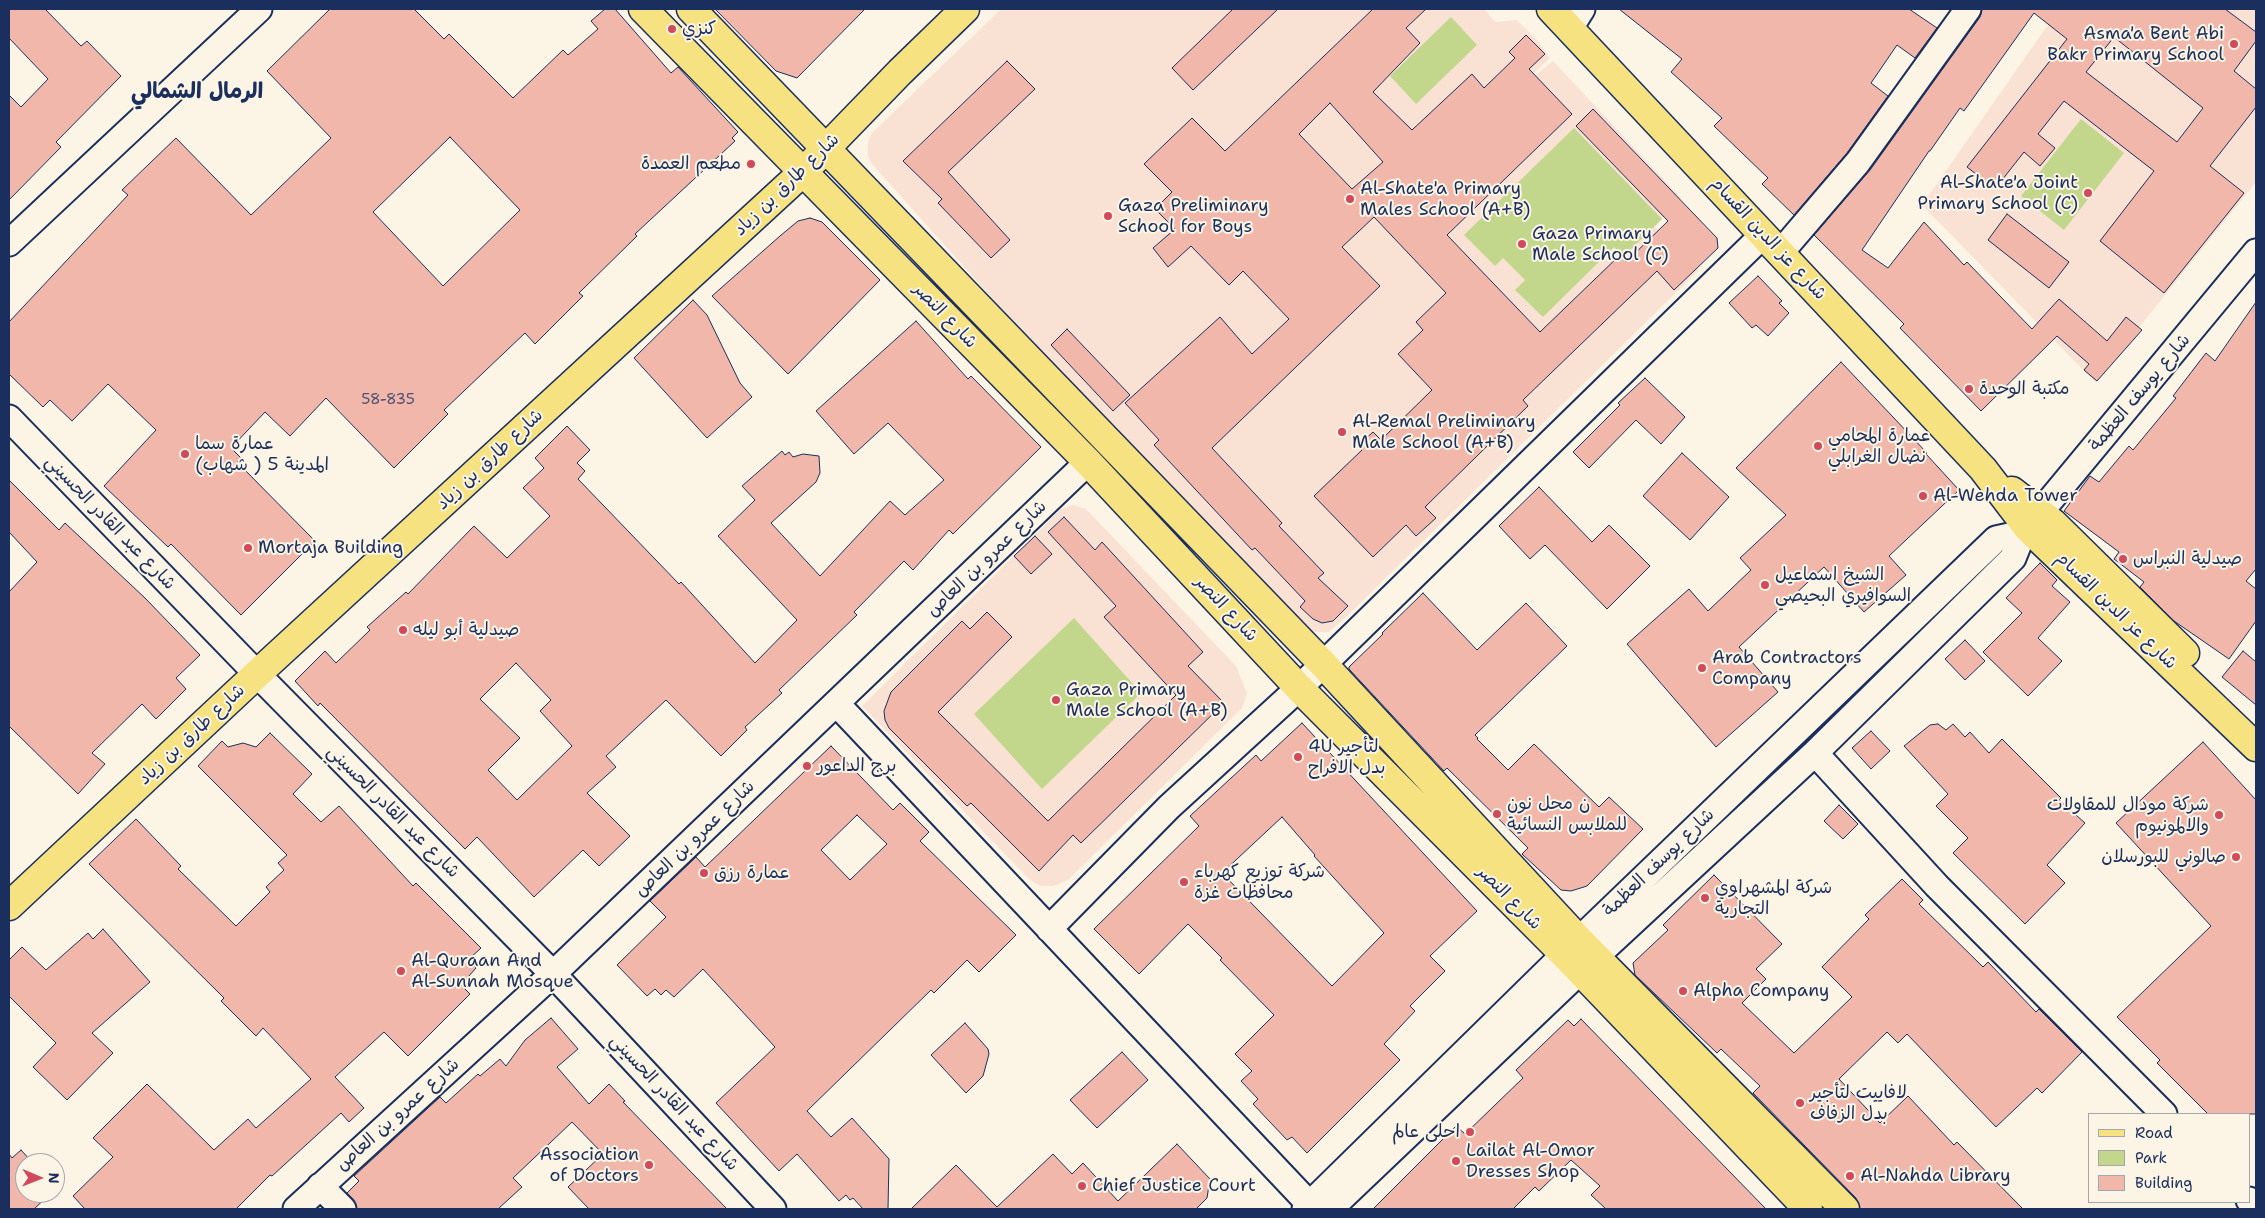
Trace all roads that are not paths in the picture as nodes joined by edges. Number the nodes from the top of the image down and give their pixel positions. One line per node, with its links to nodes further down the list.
1 (259, 9): 10 (street)
2 (643, 9): 9 (main road, شارع النصر)
3 (691, 9): 8 (main road, شارع النصر)
4 (965, 9): 8 (main road, شارع طارق بن زياد)
5 (1551, 9): 7 (main road, شارع عز الدين القسام)
6 (1968, 9): 11 (street)
7 (1576, 18): 11 (main road, شارع عز الدين القسام)
8 (827, 148): 9 (main road, شارع طارق بن زياد); 16 (main road, شارع النصر)
9 (804, 171): 14 (main road, شارع النصر); 17 (main road, شارع طارق بن زياد)
10 (9, 243)
11 (1772, 243): 15 (main road, شارع عز الدين القسام); 16 (street)
12 (2256, 252): 15 (street, شارع يوسف العظمة)
13 (9, 418): 17 (street, شارع عبد القادر الحسيني)
14 (1088, 462): 18 (main road, شارع النصر); 19 (street, شارع عمرو بن العاص)
15 (2031, 524): 20 (main road, شارع عز الدين القسام); 21 (main road, شارع عز الدين القسام); 22 (street, شارع يوسف العظمة); 25 (street, شارع يوسف العظمة)
16 (1323, 664): 18 (street); 25 (main road, شارع النصر)
17 (257, 674): 23 (main road, شارع طارق بن زياد); 26 (street, شارع عبد القادر الحسيني)
18 (1299, 688): 24 (street); 25 (main road, شارع النصر)
19 (836, 703): 24 (street); 26 (street, شارع عمرو بن العاص)
20 (2256, 725)
21 (2256, 746)
22 (1814, 753): 25 (street, شارع يوسف العظمة); 27 (street)
23 (9, 906)
24 (1049, 929): 29 (street)
25 (1580, 956): 29 (street, شارع يوسف العظمة); 33 (main road, شارع النصر); 34 (main road, شارع النصر)
26 (553, 974): 28 (street, شارع عمرو بن العاص); 32 (street, شارع عبد القادر الحسيني)
27 (2163, 1113)
28 (320, 1186): 30 (street, شارع عمرو بن العاص); 31 (street)
29 (1315, 1208)
30 (296, 1209)
31 (343, 1209)
32 (773, 1209)
33 (1808, 1209)
34 (1845, 1209)

